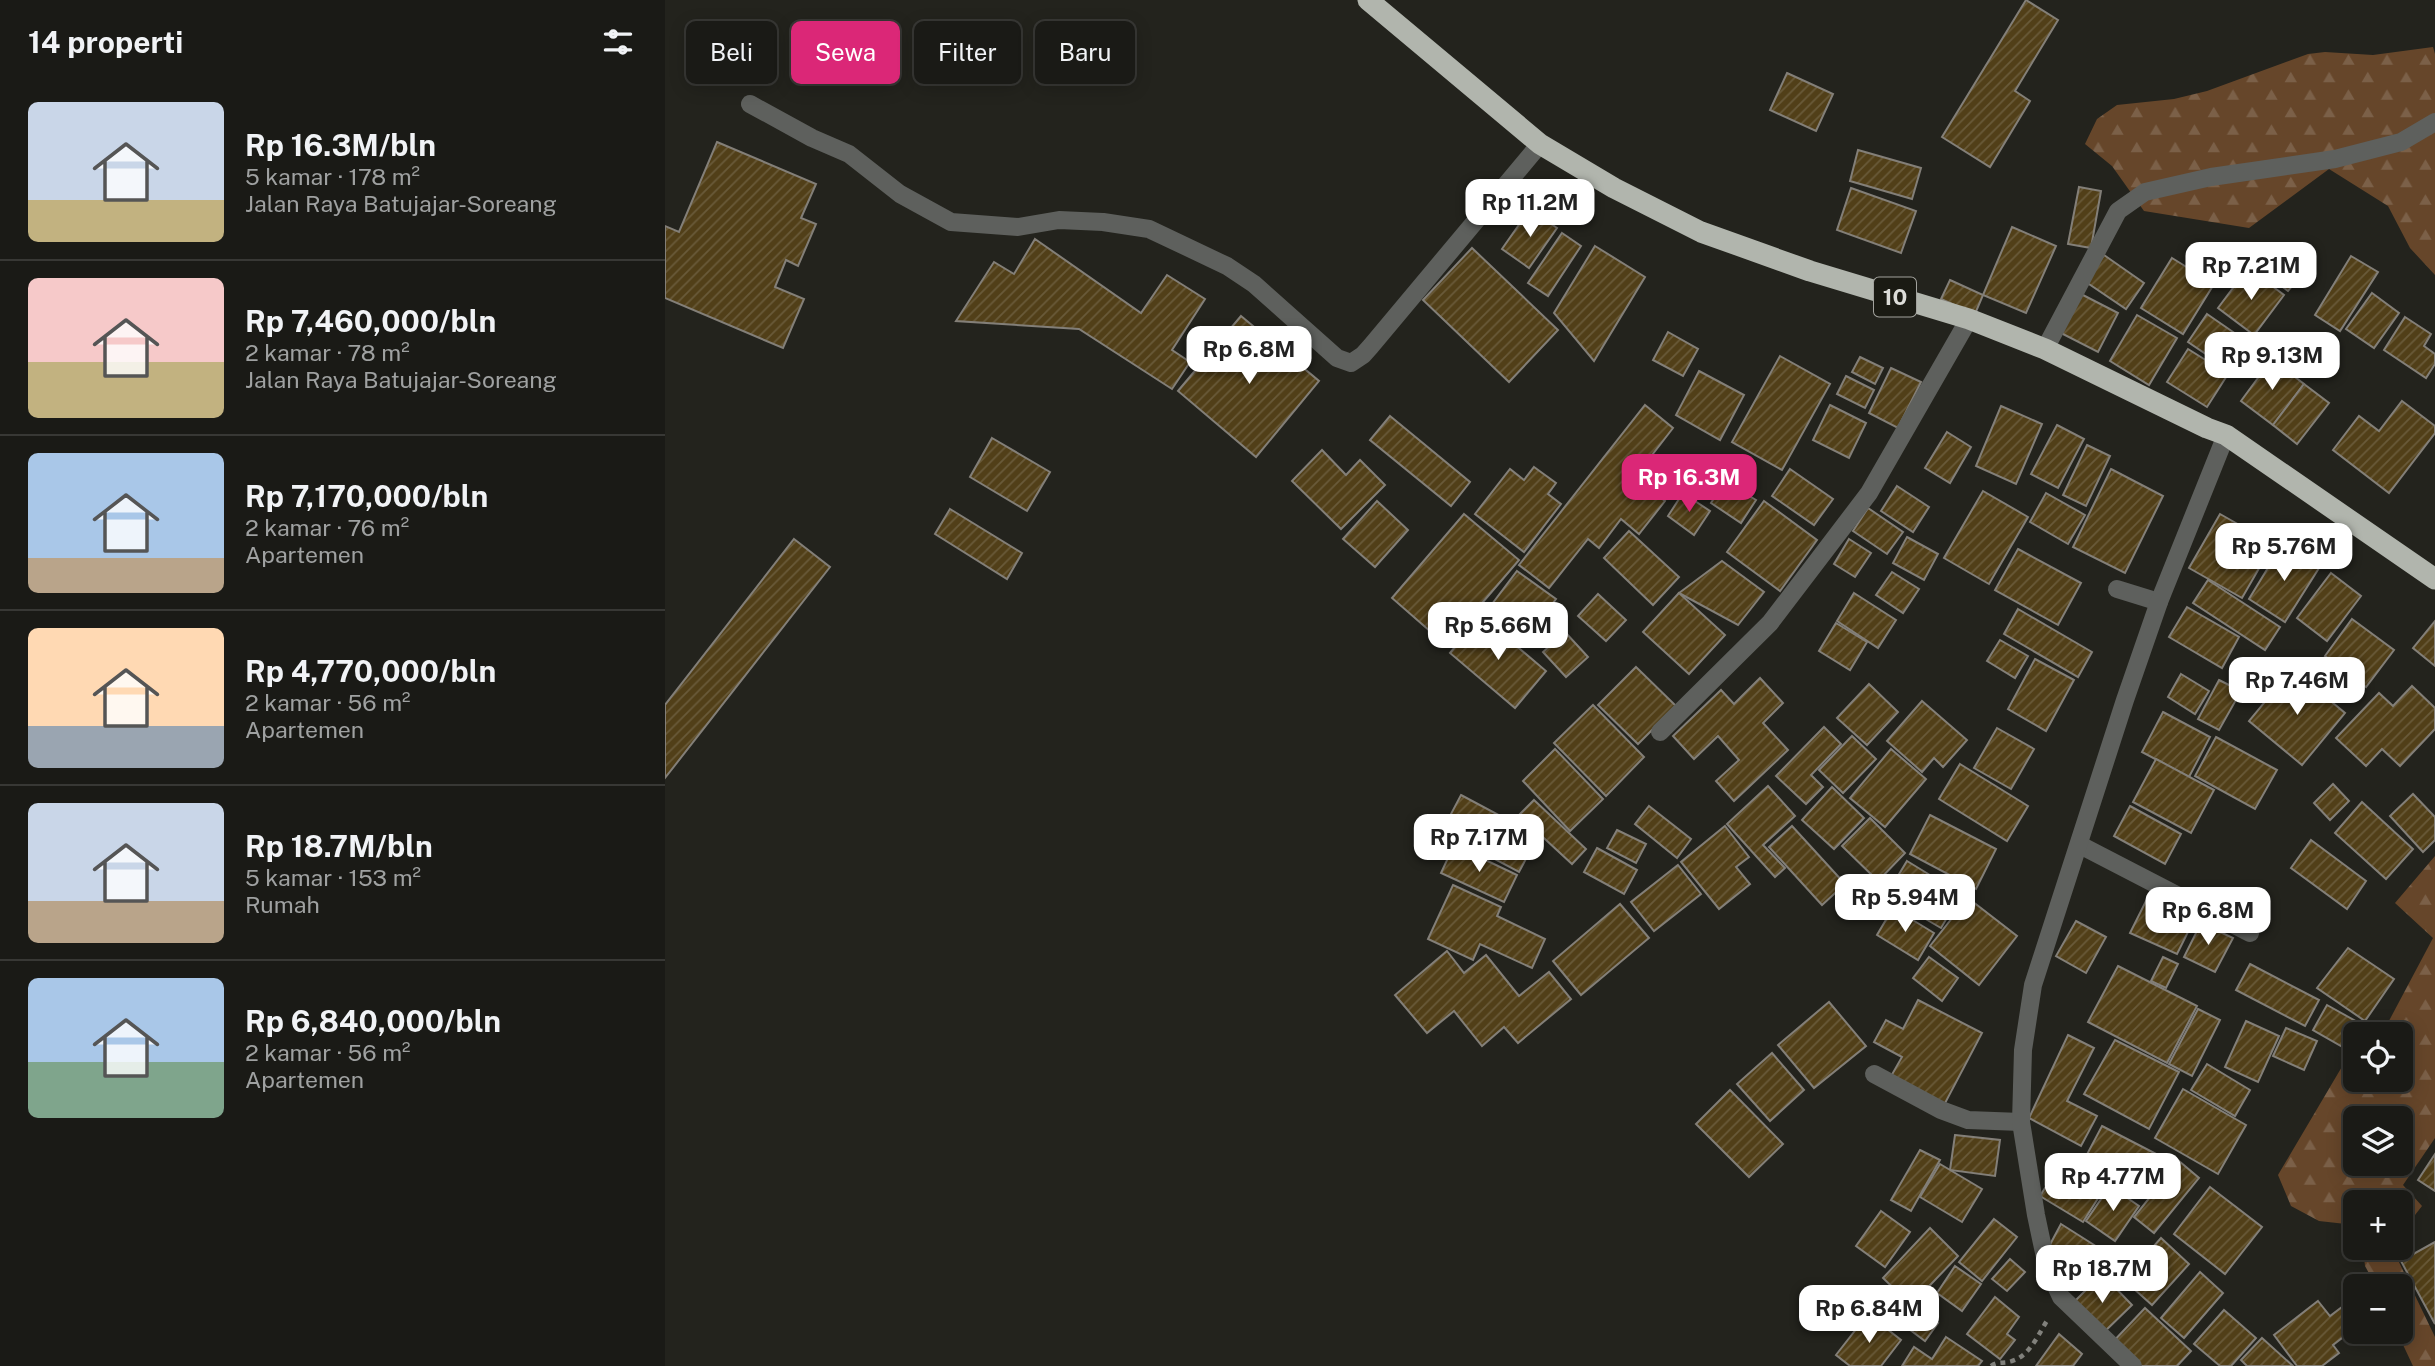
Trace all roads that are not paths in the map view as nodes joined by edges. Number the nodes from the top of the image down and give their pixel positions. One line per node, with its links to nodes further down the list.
1 (1368, 0): 4 (highway, 10)
2 (750, 104): 4 (street)
3 (2435, 122): 6 (street)
4 (1540, 144): 5 (highway, 10)
5 (1969, 319): 6 (highway, 10); 11 (street)
6 (2045, 349): 7 (highway, 10)
7 (2226, 435): 8 (highway, 10); 10 (street)
8 (2435, 579)
9 (2117, 589): 10 (street)
10 (2159, 603): 12 (street)
11 (1660, 732)
12 (2080, 845): 13 (street); 15 (street)
13 (2250, 933)
14 (1874, 1074): 15 (street)
15 (2021, 1122): 16 (street)
16 (2133, 1366)

